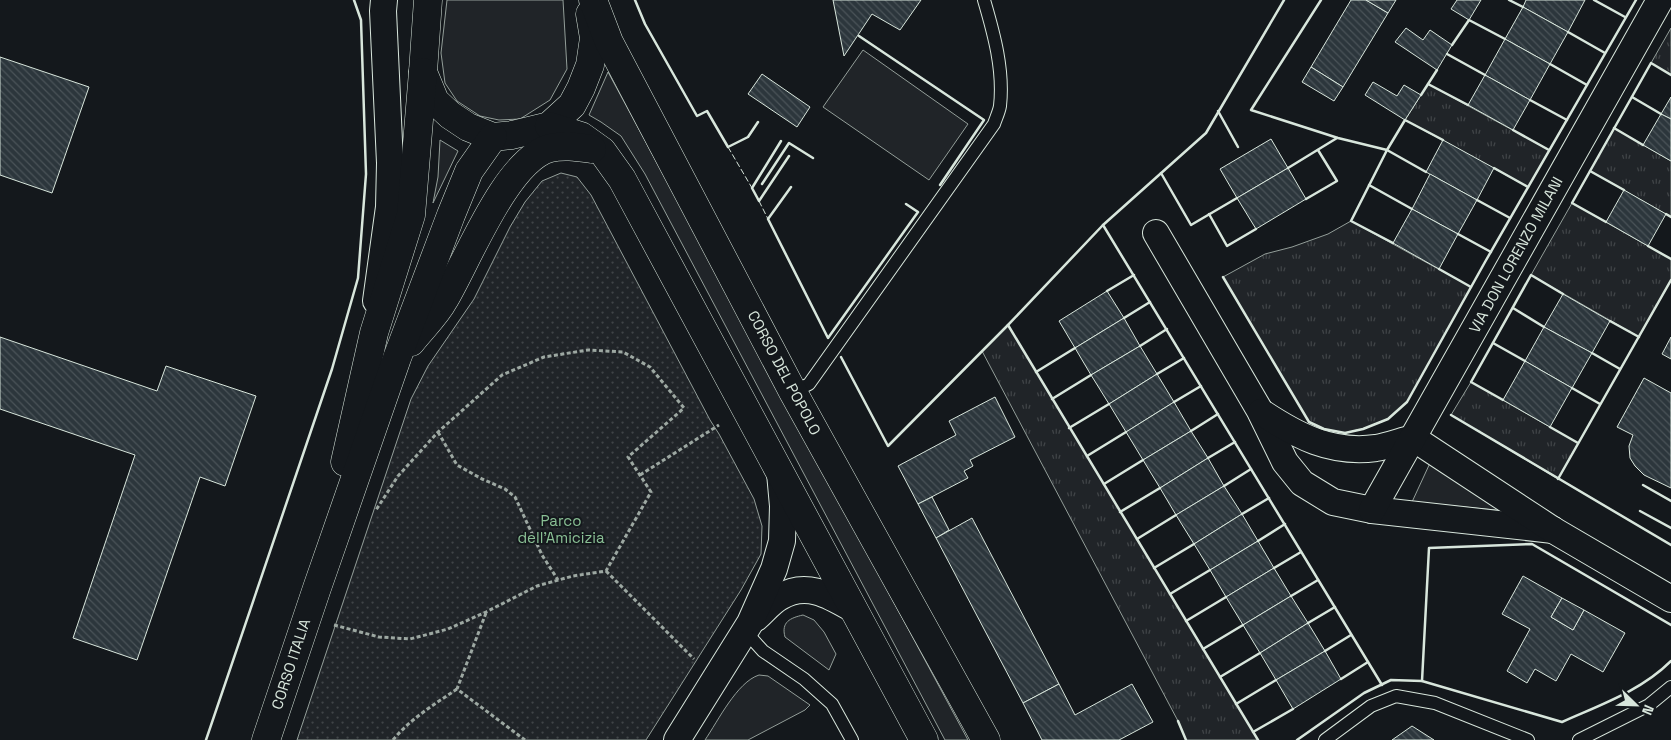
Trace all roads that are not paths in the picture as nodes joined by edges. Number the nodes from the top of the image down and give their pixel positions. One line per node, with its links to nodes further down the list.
1 (384, 0): 12 (street)
2 (428, 0): 7 (street)
3 (588, 0): 8 (street)
4 (593, 0): 14 (street, CORSO DEL POPOLO)
5 (984, 0): 14 (lane)
6 (1660, 0): 16 (street, VIA DON LORENZO MILANI)
7 (423, 72): 9 (street); 12 (street)
8 (549, 126): 9 (street); 10 (street)
9 (493, 137): 13 (street)
10 (602, 151): 13 (street); 17 (street)
11 (1156, 233): 15 (street)
12 (374, 333): 20 (street)
13 (397, 358): 20 (street)
14 (793, 392): 29 (street, CORSO DEL POPOLO)
15 (1260, 411): 16 (street); 18 (street)
16 (1413, 438): 18 (street, VIA DON LORENZO MILANI); 19 (street)
17 (779, 472): 22 (street); 23 (street)
18 (1372, 510): 19 (street)
19 (1553, 530): 21 (street)
20 (317, 588): 25 (street, CORSO ITALIA)
21 (1671, 599)
22 (853, 609): 23 (street); 28 (street)
23 (747, 627): 26 (street); 27 (lane)
24 (1671, 687): 32 (lane)
25 (266, 740)
26 (676, 740)
27 (852, 740)
28 (924, 740)
29 (986, 740)
30 (1326, 740): 31 (lane)
31 (1528, 740)
32 (1579, 740)

